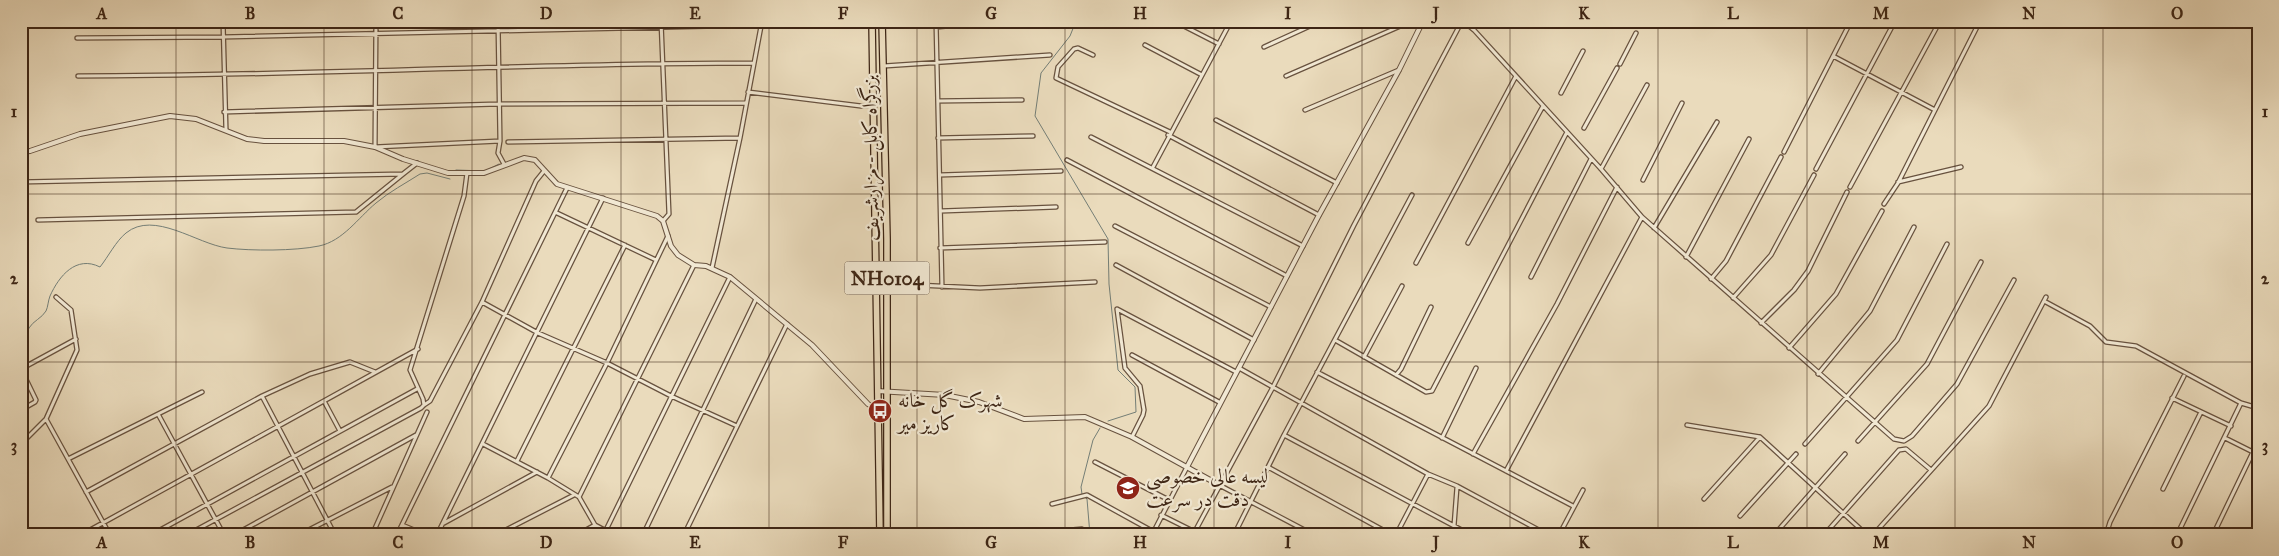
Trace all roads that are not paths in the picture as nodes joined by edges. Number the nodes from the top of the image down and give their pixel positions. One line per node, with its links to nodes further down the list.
1 (223, 21): 24 (street)
2 (376, 21): 22 (street)
3 (498, 21): 21 (street)
4 (872, 21): 58 (highway, بزرگراه کابل - مزارشریف / NH0104)
5 (882, 21): 37 (highway, بزرگراه کابل - مزارشریف / NH0104)
6 (936, 21): 20 (street)
7 (1003, 21): 20 (street)
8 (1174, 21): 26 (street)
9 (1232, 21): 26 (street)
10 (1320, 21): 28 (street)
11 (1412, 21): 46 (street)
12 (1423, 21): 40 (street)
13 (1463, 21): 47 (street); 172 (street)
14 (1851, 21): 32 (street)
15 (1895, 21): 42 (street)
16 (1940, 21): 50 (street)
17 (1980, 21): 62 (street)
18 (761, 23): 19 (street); 34 (street)
19 (661, 24): 21 (street); 33 (street)
20 (937, 27): 35 (street)
21 (498, 30): 22 (street); 38 (street)
22 (376, 33): 24 (street); 41 (street)
23 (1636, 33): 36 (street)
24 (223, 37): 25 (street); 45 (street)
25 (77, 38)
26 (1219, 44): 43 (street)
27 (1146, 45): 43 (street)
28 (1264, 47)
29 (1584, 51): 51 (street)
30 (1050, 55): 35 (street)
31 (1093, 55): 69 (street)
32 (1833, 56): 42 (street); 80 (street)
33 (663, 63): 34 (street); 38 (street); 54 (street)
34 (753, 63): 49 (street)
35 (936, 63): 37 (street); 53 (street)
36 (1620, 64)
37 (884, 66): 139 (highway, بزرگراه کابل - مزارشریف / NH0104)
38 (499, 67): 41 (street); 57 (street)
39 (1617, 68): 66 (street)
40 (1399, 70): 61 (street); 99 (street)
41 (376, 71): 45 (street); 60 (street)
42 (1867, 74): 50 (street); 89 (street)
43 (1202, 75): 69 (street)
44 (78, 76): 45 (street)
45 (224, 76): 63 (street)
46 (1286, 76)
47 (1516, 76): 59 (street); 129 (street)
48 (1647, 85): 88 (street)
49 (748, 92): 55 (street); 58 (street)
50 (1901, 92): 62 (street); 100 (street)
51 (1560, 93)
52 (1022, 100): 53 (street)
53 (938, 101): 73 (street)
54 (665, 103): 55 (street); 57 (street); 75 (street)
55 (745, 103): 72 (street)
56 (1682, 103): 96 (street)
57 (498, 104): 60 (street); 76 (street)
58 (873, 105): 174 (highway, بزرگراه کابل - مزارشریف / NH0104)
59 (1543, 106): 68 (street); 121 (street)
60 (376, 107): 63 (street); 78 (street)
61 (1305, 110)
62 (1934, 110): 98 (street)
63 (224, 112): 67 (street)
64 (1216, 120): 99 (street)
65 (1717, 122): 118 (street)
66 (1584, 128)
67 (226, 130): 78 (street); 79 (street)
68 (1567, 132): 82 (street); 169 (street)
69 (1169, 133): 86 (street); 111 (street)
70 (1033, 136): 73 (street)
71 (1091, 137): 86 (street)
72 (740, 138): 75 (street); 132 (street)
73 (938, 138): 94 (street)
74 (1749, 139): 126 (street)
75 (666, 140): 77 (street); 114 (street)
76 (500, 141): 78 (street); 85 (street)
77 (508, 142)
78 (375, 147): 84 (street)
79 (21, 152)
80 (1784, 152)
81 (1781, 157): 136 (street)
82 (1592, 159): 88 (street); 135 (street)
83 (1067, 160): 134 (street)
84 (417, 163): 92 (street); 93 (street)
85 (504, 164): 90 (street); 92 (street)
86 (1153, 167): 124 (street)
87 (1961, 167): 98 (street)
88 (1601, 169): 101 (street)
89 (1816, 169)
90 (544, 171): 102 (street); 146 (street)
91 (1062, 171): 94 (street)
92 (467, 173): 158 (street)
93 (403, 174): 97 (street); 113 (street)
94 (940, 175): 108 (street)
95 (1814, 175): 144 (street)
96 (1642, 180)
97 (21, 182)
98 (1898, 182): 106 (street)
99 (1337, 183): 111 (street)
100 (1850, 186)
101 (1617, 187): 112 (street); 212 (street)
102 (568, 188): 105 (street); 110 (street)
103 (1847, 192): 151 (street)
104 (1412, 195): 156 (street)
105 (604, 198): 114 (street); 117 (street)
106 (1884, 204)
107 (1056, 207): 108 (street)
108 (941, 211): 125 (street)
109 (1882, 211): 159 (street)
110 (557, 213): 117 (street); 150 (street)
111 (1319, 215): 124 (street)
112 (1642, 217): 118 (street); 225 (street)
113 (38, 220)
114 (663, 221): 119 (street)
115 (1115, 226): 148 (street)
116 (1914, 227): 168 (street)
117 (590, 228): 123 (street); 153 (street)
118 (1654, 228): 126 (street)
119 (668, 235): 127 (street); 130 (street)
120 (1105, 242): 125 (street)
121 (1468, 243)
122 (1947, 244): 179 (street)
123 (625, 245): 127 (street); 157 (street)
124 (1303, 246): 134 (street)
125 (940, 248): 141 (street)
126 (1686, 257): 136 (street)
127 (656, 260): 162 (street)
128 (1981, 262): 195 (street)
129 (1416, 263)
130 (694, 265): 132 (street); 171 (street)
131 (1116, 265): 155 (street)
132 (712, 268): 133 (street)
133 (730, 276): 145 (street); 178 (street)
134 (1287, 276): 148 (street)
135 (1531, 277)
136 (1712, 280): 144 (street)
137 (2014, 280): 195 (street)
138 (1095, 282): 141 (street)
139 (888, 285): 141 (street); 176 (highway, بزرگراه کابل - مزارشریف / NH0104)
140 (1402, 286): 161 (street)
141 (942, 287)
142 (56, 296): 154 (street)
143 (2046, 297): 147 (street)
144 (1733, 298): 151 (street)
145 (756, 299): 152 (street); 190 (street)
146 (482, 302): 150 (street); 185 (street)
147 (2044, 302): 184 (street); 222 (street)
148 (1270, 307): 155 (street)
149 (1431, 307): 169 (street)
150 (506, 314): 153 (street); 256 (street)
151 (1761, 323): 159 (street)
152 (788, 324): 186 (street); 197 (street)
153 (538, 333): 157 (street); 210 (street)
154 (76, 339): 164 (street); 194 (street)
155 (1254, 340): 165 (street)
156 (1335, 340): 161 (street); 167 (street)
157 (573, 347): 162 (street); 217 (street)
158 (419, 348): 166 (street); 173 (street)
159 (1789, 348): 168 (street)
160 (1132, 356): 182 (street)
161 (1364, 357): 169 (street)
162 (607, 363): 171 (street); 228 (street)
163 (1476, 368): 205 (street)
164 (21, 369): 189 (street)
165 (1237, 370): 172 (street); 182 (street); 203 (street)
166 (376, 372): 177 (street); 181 (street)
167 (1317, 372): 183 (street); 205 (street)
168 (1818, 374): 179 (street)
169 (1396, 375)
170 (2184, 376): 180 (street)
171 (639, 379): 178 (street); 238 (street)
172 (1273, 387): 183 (street); 230 (street)
173 (417, 389): 185 (street); 200 (street)
174 (877, 391): 176 (street); 186 (highway, بزرگراه کابل - مزارشریف / NH0104)
175 (202, 392): 193 (street)
176 (886, 392): 187 (highway, بزرگراه کابل - مزارشریف / NH0104); 203 (street)
177 (262, 396): 199 (street); 209 (street)
178 (670, 396): 190 (street); 259 (street)
179 (1845, 398): 195 (street); 211 (street)
180 (2172, 398): 192 (street); 295 (street)
181 (324, 401): 199 (street); 200 (street)
182 (1220, 402): 220 (street)
183 (1302, 404): 202 (street); 227 (street)
184 (2241, 404): 188 (street); 198 (street)
185 (424, 405): 223 (street)
186 (877, 408): 187 (street); 242 (highway, بزرگراه کابل - مزارشریف / NH0104)
187 (886, 408): 242 (highway, بزرگراه کابل - مزارشریف / NH0104)
188 (2258, 408)
189 (21, 410)
190 (704, 411): 197 (street); 279 (street)
191 (427, 412): 201 (street)
192 (2201, 412): 198 (street); 233 (street)
193 (158, 414): 209 (street); 215 (street)
194 (46, 419): 208 (street); 215 (street)
195 (1874, 423): 207 (street)
196 (1688, 425): 204 (street)
197 (737, 426): 280 (street)
198 (2230, 426): 206 (street)
199 (277, 428): 216 (street); 226 (street)
200 (340, 431): 216 (street)
201 (416, 435): 229 (street); 236 (street)
202 (1284, 435): 221 (street); 245 (street)
203 (1132, 437): 220 (street)
204 (1760, 437): 219 (street); 239 (street)
205 (1442, 438): 212 (street)
206 (2224, 438): 296 (street); 297 (street)
207 (1858, 441)
208 (21, 444)
209 (173, 444): 226 (street); 235 (street)
210 (482, 444): 217 (street); 254 (street)
211 (1805, 444)
212 (1473, 454): 225 (street)
213 (1796, 454): 219 (street)
214 (1845, 454): 232 (street)
215 (70, 458): 235 (street)
216 (293, 458): 223 (street); 243 (street)
217 (517, 461): 224 (street)
218 (1095, 462): 240 (street)
219 (1788, 462): 232 (street); 249 (street)
220 (1186, 467): 230 (street); 240 (street)
221 (1268, 467): 241 (street); 286 (street)
222 (1931, 470): 247 (street); 294 (street)
223 (301, 472): 236 (street); 250 (street)
224 (537, 472): 228 (street); 254 (street)
225 (1506, 472): 246 (street)
226 (189, 474): 243 (street); 253 (street)
227 (1428, 474): 231 (street); 245 (street)
228 (548, 478): 237 (street)
229 (392, 486): 251 (street); 272 (street)
230 (1221, 486): 241 (street); 263 (street)
231 (1457, 486): 257 (street); 289 (street)
232 (1816, 487): 247 (street); 291 (street)
233 (2163, 489)
234 (1583, 490): 246 (street)
235 (86, 492): 253 (street)
236 (312, 492): 251 (street); 269 (street)
237 (575, 495): 238 (street); 276 (street)
238 (580, 496): 255 (street)
239 (1704, 499)
240 (1169, 500): 248 (street)
241 (1251, 501): 284 (street); 285 (street)
242 (883, 502): 281 (highway, بزرگراه کابل - مزارشریف / NH0104); 282 (highway, بزرگراه کابل - مزارشریف / NH0104)
243 (206, 504): 250 (street); 266 (street)
244 (1052, 504): 262 (street)
245 (1412, 505): 257 (street); 286 (street)
246 (1573, 506): 290 (street)
247 (1844, 513): 292 (street); 293 (street)
248 (1161, 515): 262 (street); 263 (street)
249 (1740, 516)
250 (215, 519): 267 (street); 268 (street)
251 (327, 519): 270 (street); 271 (street)
252 (2258, 520): 298 (street)
253 (103, 522): 264 (street); 265 (street)
254 (443, 524): 275 (street)
255 (595, 524): 259 (street); 277 (street)
256 (402, 525): 273 (street); 274 (street)
257 (1454, 526): 287 (street); 288 (street)
258 (1082, 529): 260 (street)
259 (606, 530): 278 (street)
260 (1067, 530): 261 (street); 283 (street)
261 (1047, 532)
262 (1153, 533)
263 (1194, 533)
264 (81, 535)
265 (110, 535)
266 (151, 535)
267 (187, 535)
268 (224, 535)
269 (234, 535)
270 (299, 535)
271 (335, 535)
272 (372, 535)
273 (397, 535)
274 (426, 535)
275 (437, 535)
276 (496, 535)
277 (577, 535)
278 (614, 535)
279 (643, 535)
280 (684, 535)
281 (880, 535)
282 (887, 535)
283 (1075, 535)
284 (1234, 535)
285 (1314, 535)
286 (1394, 535)
287 (1456, 535)
288 (1471, 535)
289 (1548, 535)
290 (1559, 535)
291 (1774, 535)
292 (1824, 535)
293 (1868, 535)
294 (1873, 535)
295 (2106, 535)
296 (2177, 535)
297 (2213, 535)
298 (2251, 535)

